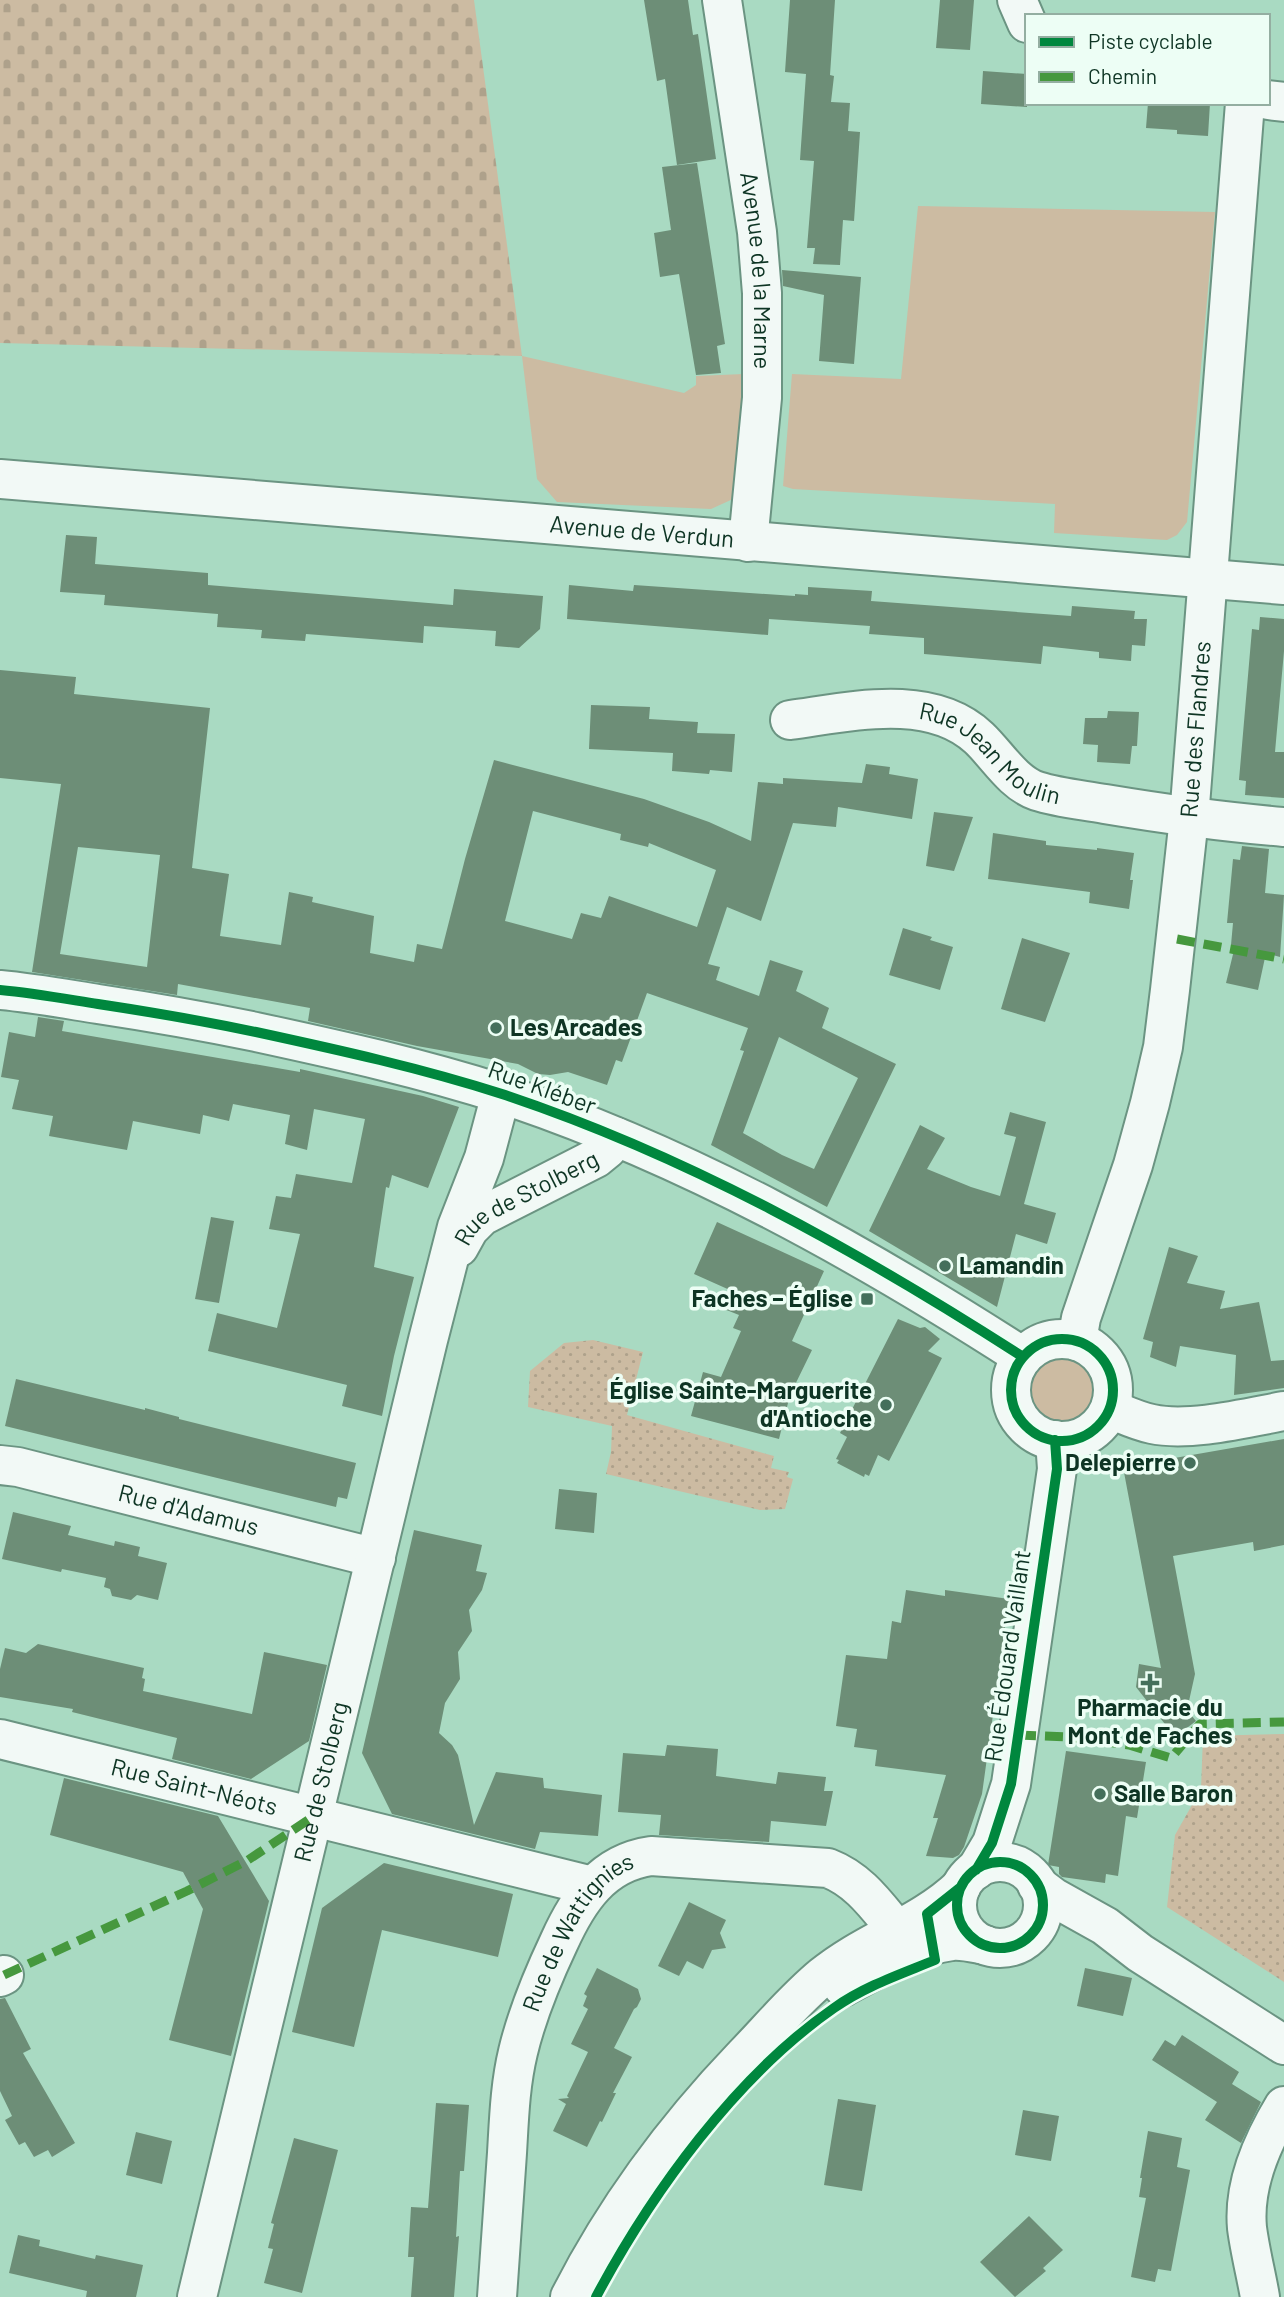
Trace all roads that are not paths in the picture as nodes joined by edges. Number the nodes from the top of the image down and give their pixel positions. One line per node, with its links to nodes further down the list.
1 (722, 0): 6 (street, Avenue de la Marne)
2 (1017, 0): 3 (street)
3 (1025, 18)
4 (1245, 105): 7 (street, Rue des Flandres)
5 (0, 479): 6 (street, Avenue de Verdun)
6 (748, 542): 7 (street, Avenue de Verdun)
7 (1207, 580): 8 (street, Avenue de Verdun); 10 (street, Rue des Flandres)
8 (1284, 585)
9 (790, 719): 10 (street, Rue Jean Moulin)
10 (1189, 818): 11 (street, Rue Jean Moulin); 16 (street, Rue des Flandres)
11 (1284, 827)
12 (0, 990): 13 (street, Rue Kléber)
13 (501, 1094): 14 (street, Rue Kléber); 15 (street, Rue de Stolberg)
14 (616, 1137): 15 (street, Rue de Stolberg); 17 (street, Rue Kléber)
15 (447, 1267): 22 (street, Rue de Stolberg)
16 (1077, 1340): 17 (street); 18 (street)
17 (1023, 1357): 20 (street)
18 (1110, 1409): 19 (street); 20 (street)
19 (1284, 1411)
20 (1055, 1440): 24 (street, Rue Édouard Vaillant)
21 (0, 1465): 22 (street, Rue d'Adamus)
22 (376, 1558): 25 (street, Rue de Stolberg)
23 (0, 1739): 25 (street, Rue Saint-Néots)
24 (1011, 1784): 26 (street, Rue Édouard Vaillant); 27 (street, Rue Édouard Vaillant)
25 (314, 1816): 28 (street, Rue Saint-Néots); 35 (street, Rue de Stolberg)
26 (968, 1878): 27 (street); 29 (street); 30 (street)
27 (1032, 1879): 30 (street); 31 (street)
28 (592, 1886): 29 (street, Rue de Wattignies); 36 (street, Rue de Wattignies)
29 (896, 1930): 33 (street)
30 (1001, 1945): 31 (street); 33 (street)
31 (1140, 1953): 32 (street)
32 (1284, 2045)
33 (744, 2056): 37 (street)
34 (1284, 2106): 38 (street)
35 (197, 2297)
36 (497, 2297)
37 (570, 2297)
38 (1260, 2297)

